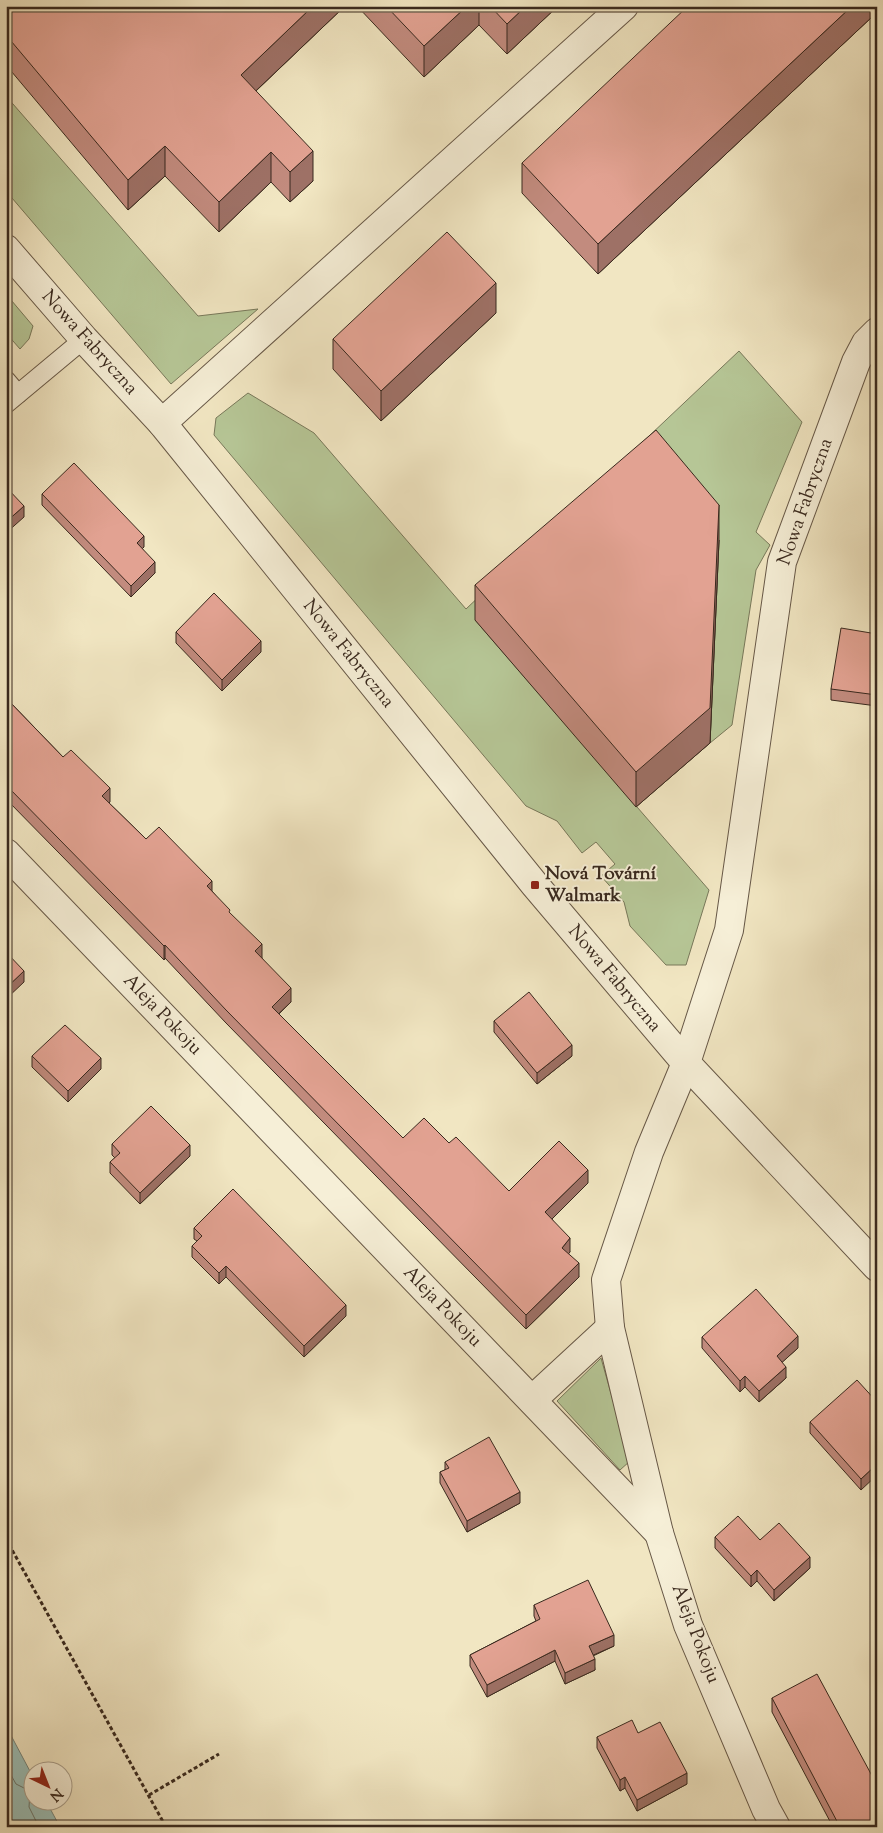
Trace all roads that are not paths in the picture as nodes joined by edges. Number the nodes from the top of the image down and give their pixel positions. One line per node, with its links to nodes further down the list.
1 (624, 6): 7 (street)
2 (6, 249): 4 (street, Nowa Fabryczna)
3 (877, 332): 9 (street, Nowa Fabryczna)
4 (84, 339): 6 (lane); 7 (street, Nowa Fabryczna)
5 (6, 380): 6 (lane)
6 (12, 399)
7 (162, 423): 9 (street, Nowa Fabryczna)
8 (6, 853): 12 (street, Aleja Pokoju)
9 (686, 1062): 10 (street, Nowa Fabryczna); 11 (street)
10 (877, 1268)
11 (610, 1328): 12 (street); 13 (street)
12 (532, 1400): 13 (street, Aleja Pokoju)
13 (659, 1533): 14 (street, Aleja Pokoju)
14 (776, 1827)

